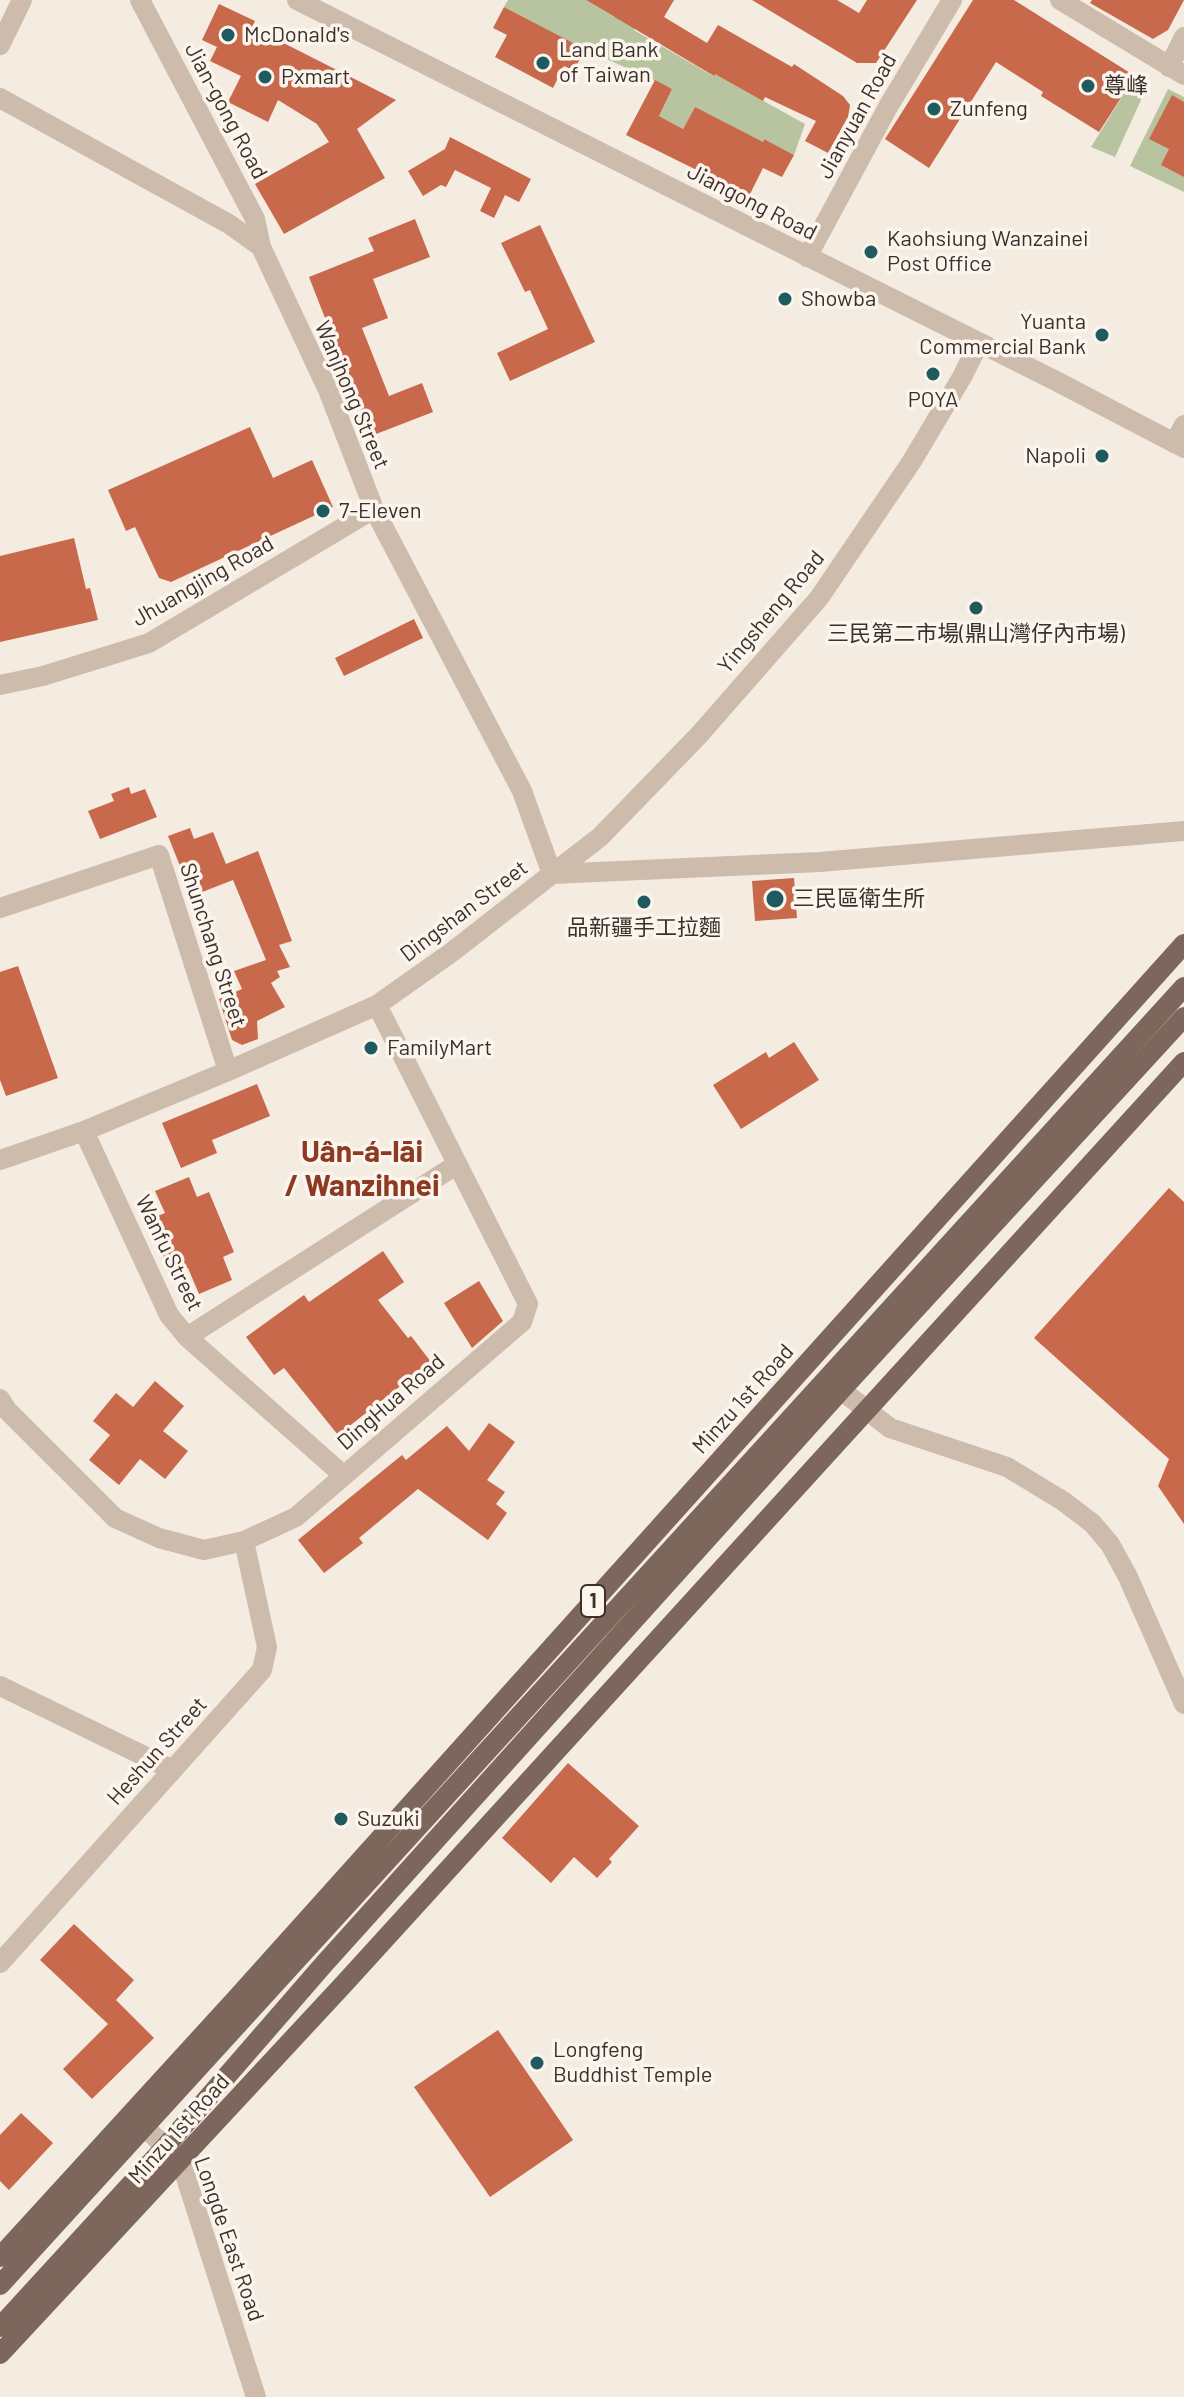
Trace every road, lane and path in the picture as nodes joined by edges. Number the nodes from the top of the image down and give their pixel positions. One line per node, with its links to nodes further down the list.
1 (22, 0): 7 (street)
2 (140, 0): 10 (street, Jian-gong Road)
3 (952, 0): 11 (street, Jianyuan Road)
4 (1060, 0): 8 (street)
5 (300, 1): 11 (street, Jiangong Road)
6 (1184, 37): 8 (street)
7 (0, 45)
8 (1176, 71)
9 (0, 98): 10 (street, Wanjhong Street)
10 (261, 247): 14 (street, Wanjhong Street)
11 (807, 257): 12 (street, Jiangong Road)
12 (979, 343): 13 (street, Jiangong Road); 17 (street, Yingsheng Road)
13 (1181, 439)
14 (374, 509): 15 (street, Jhuangjing Road); 17 (street, Wanjhong Street)
15 (0, 685)
16 (1184, 831): 17 (street, Dingshan Street)
17 (552, 874): 21 (street, Dingshan Street)
18 (0, 908): 24 (street, Shunchang Street)
19 (1184, 944): 37 (main road, Minzu 1st Road / 1)
20 (1184, 987): 37 (main road, Minzu 1st Road / 1)
21 (377, 1005): 24 (street, Dingshan Street); 27 (street, DingHua Road)
22 (1184, 1017): 29 (main road, Minzu 1st Road / 1)
23 (1184, 1062): 31 (main road, Minzu 1st Road)
24 (228, 1071): 25 (street, Dingshan Street)
25 (84, 1131): 26 (street, Dingshan Street); 28 (street, Wanfu Street)
26 (0, 1160)
27 (456, 1165): 28 (street); 32 (street, DingHua Road)
28 (187, 1337): 32 (street, Wanfu Street)
29 (841, 1390): 31 (street); 38 (main road, Minzu 1st Road / 1)
30 (2, 1408): 33 (street, DingHua Road)
31 (867, 1410): 35 (street); 39 (main road, Minzu 1st Road)
32 (343, 1475): 33 (street, DingHua Road)
33 (244, 1541): 36 (street, Heshun Street)
34 (0, 1686): 36 (street)
35 (1184, 1704)
36 (173, 1770): 40 (street, Heshun Street)
37 (345, 1892): 38 (main road); 41 (main road, Minzu 1st Road / 1)
38 (369, 1914): 39 (main road); 42 (main road, Minzu 1st Road / 1)
39 (391, 1933): 43 (main road, Minzu 1st Road)
40 (0, 1963)
41 (138, 2121): 42 (street, Longde East Road); 44 (main road, Minzu 1st Road / 1); 45 (main road, Minzu 1st Road / 1)
42 (166, 2146): 43 (street, Longde East Road); 46 (main road, Minzu 1st Road / 1)
43 (181, 2162): 47 (main road, Minzu 1st Road); 48 (street, Longde East Road)
44 (0, 2257)
45 (0, 2285)
46 (0, 2327)
47 (0, 2354)
48 (256, 2397)

